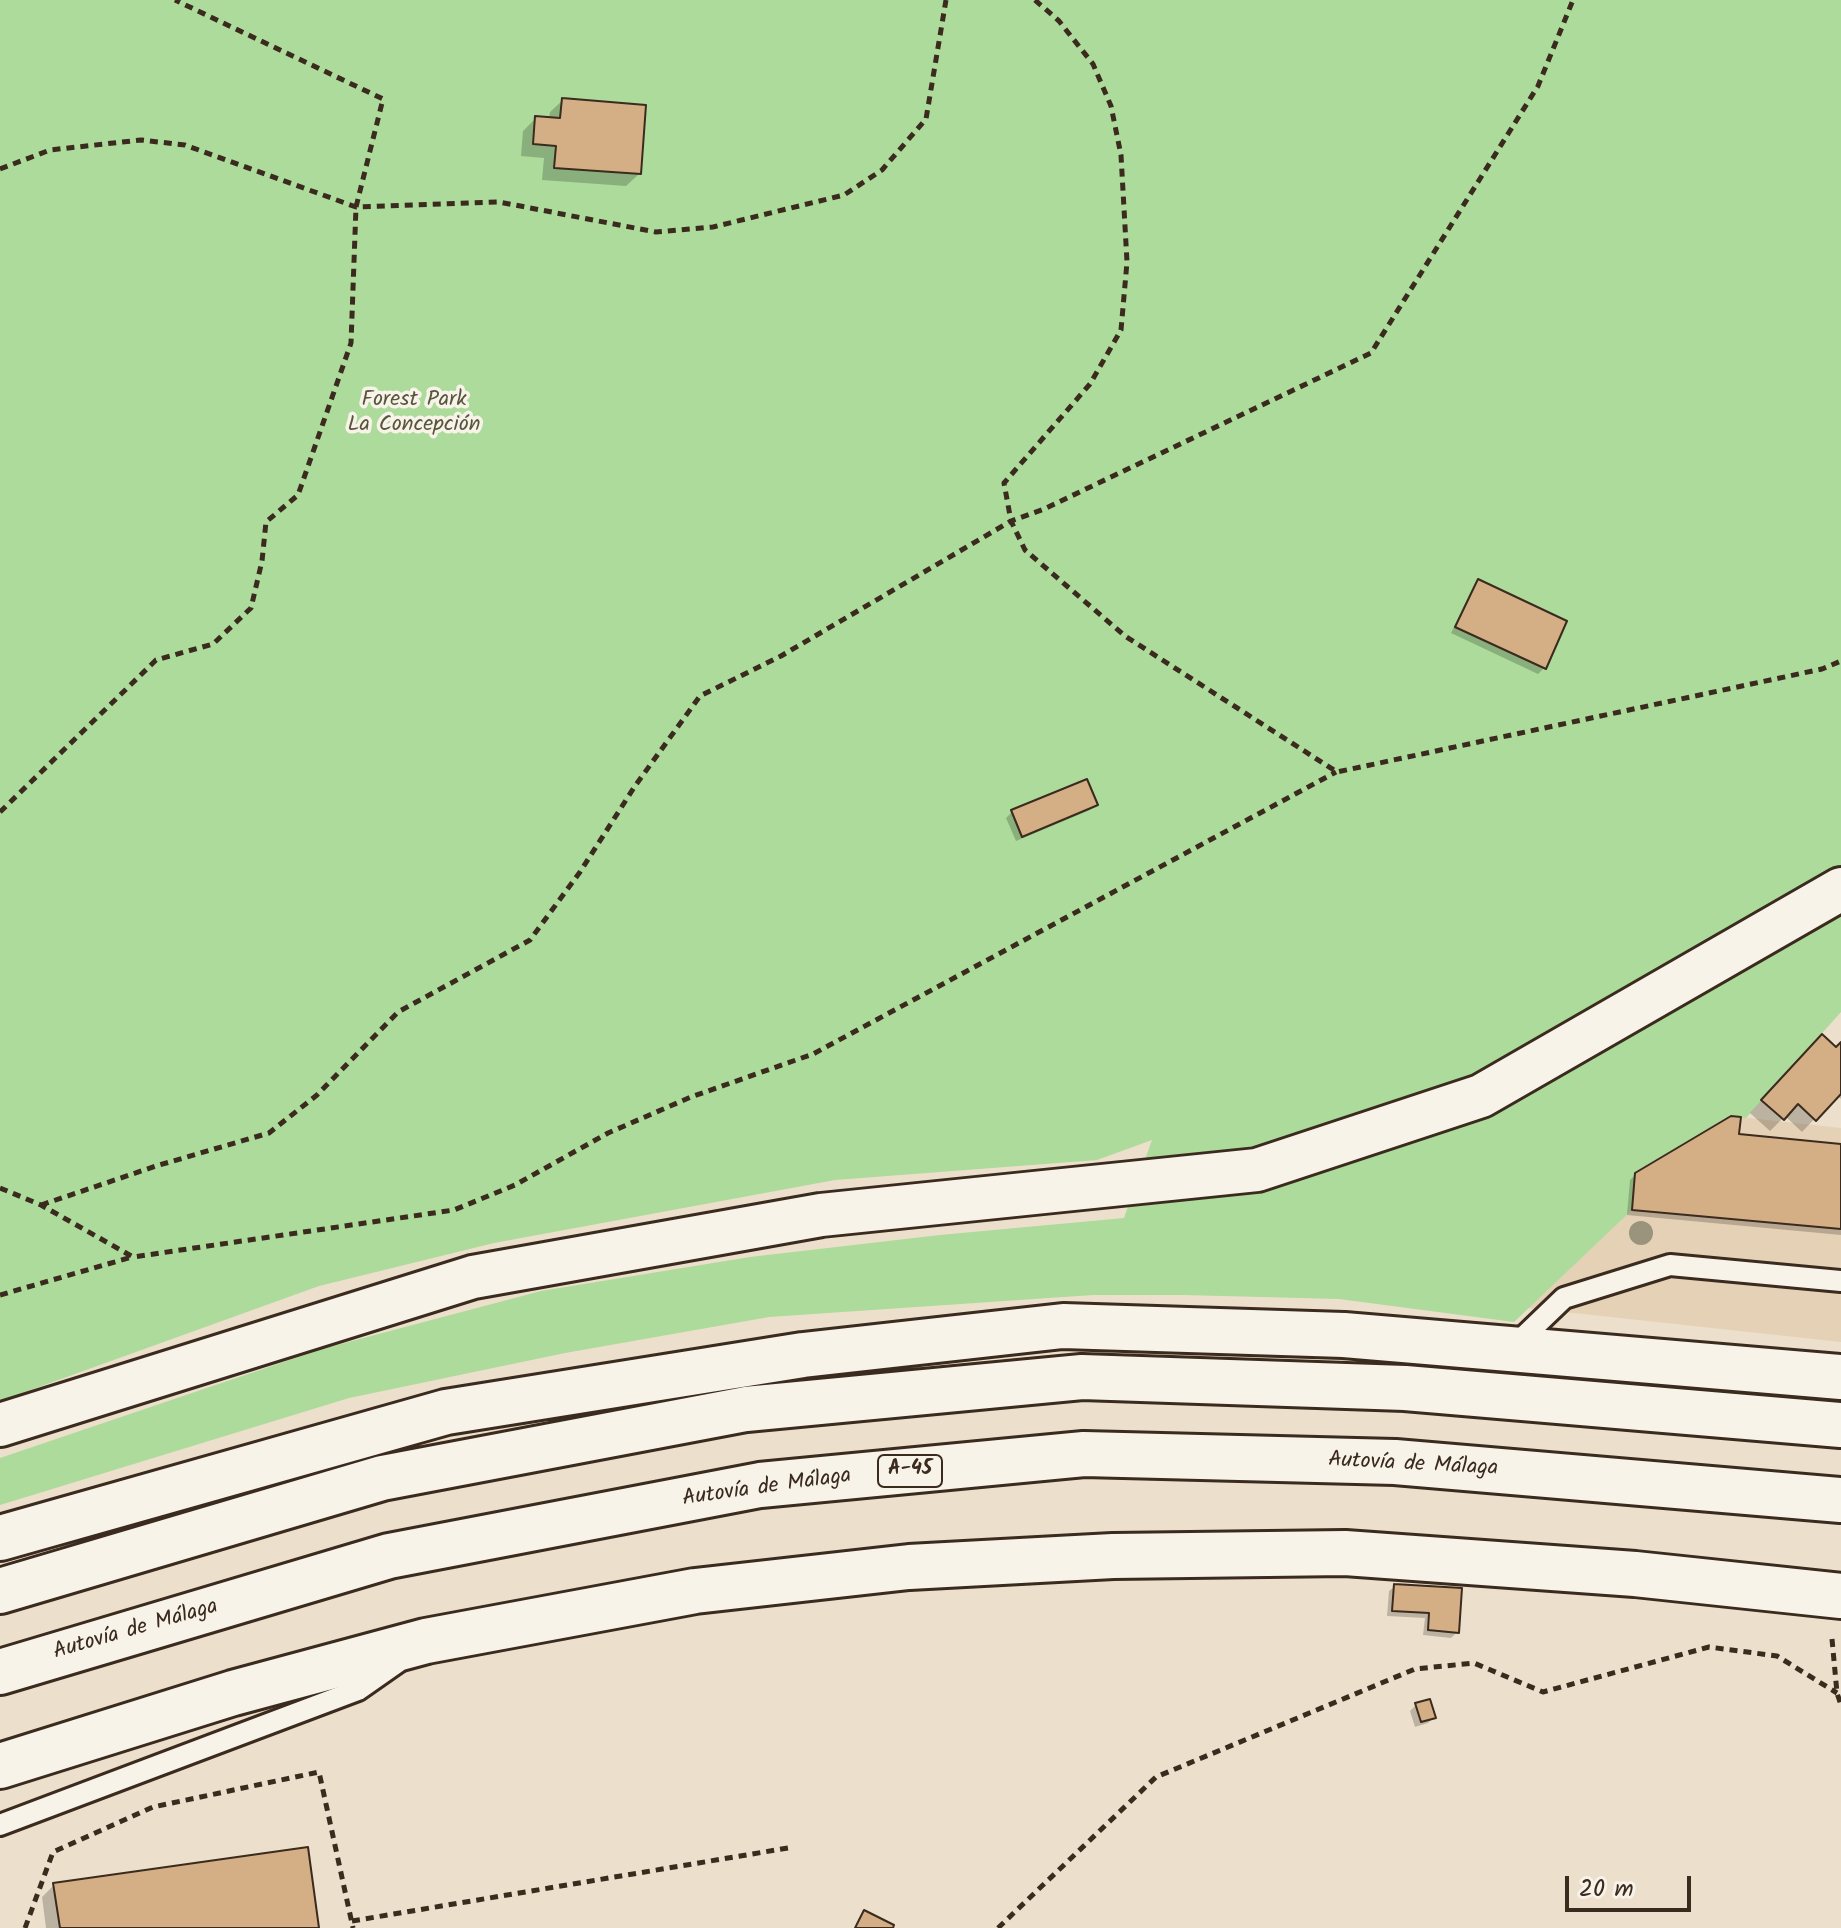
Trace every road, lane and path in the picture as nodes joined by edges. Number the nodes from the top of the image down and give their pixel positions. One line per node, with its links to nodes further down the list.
1 (175, 0): 6 (path)
2 (946, 0): 6 (path)
3 (1035, 0): 7 (path)
4 (1573, 0): 7 (path)
5 (0, 169): 6 (path)
6 (356, 207): 10 (path)
7 (1011, 521): 9 (path); 13 (path)
8 (1841, 661): 9 (path)
9 (1337, 772): 14 (path)
10 (0, 812)
11 (1841, 889): 19 (street)
12 (0, 1188): 13 (path)
13 (41, 1205): 14 (path)
14 (133, 1257): 16 (path)
15 (1841, 1281): 17 (lane)
16 (0, 1295)
17 (1511, 1349): 18 (main road); 22 (main road)
18 (1841, 1377)
19 (0, 1425)
20 (1841, 1425): 23 (main road)
21 (1841, 1500): 26 (main road, Autovía de Málaga / A-45)
22 (0, 1538)
23 (0, 1591)
24 (1839, 1596): 25 (main road); 27 (path)
25 (426, 1641): 29 (main road); 30 (lane)
26 (0, 1672)
27 (1837, 1693): 28 (path); 35 (path)
28 (1841, 1705)
29 (0, 1766)
30 (8, 1822): 31 (lane)
31 (0, 1842)
32 (788, 1848): 33 (path)
33 (353, 1924): 34 (path)
34 (25, 1928)
35 (998, 1928)

